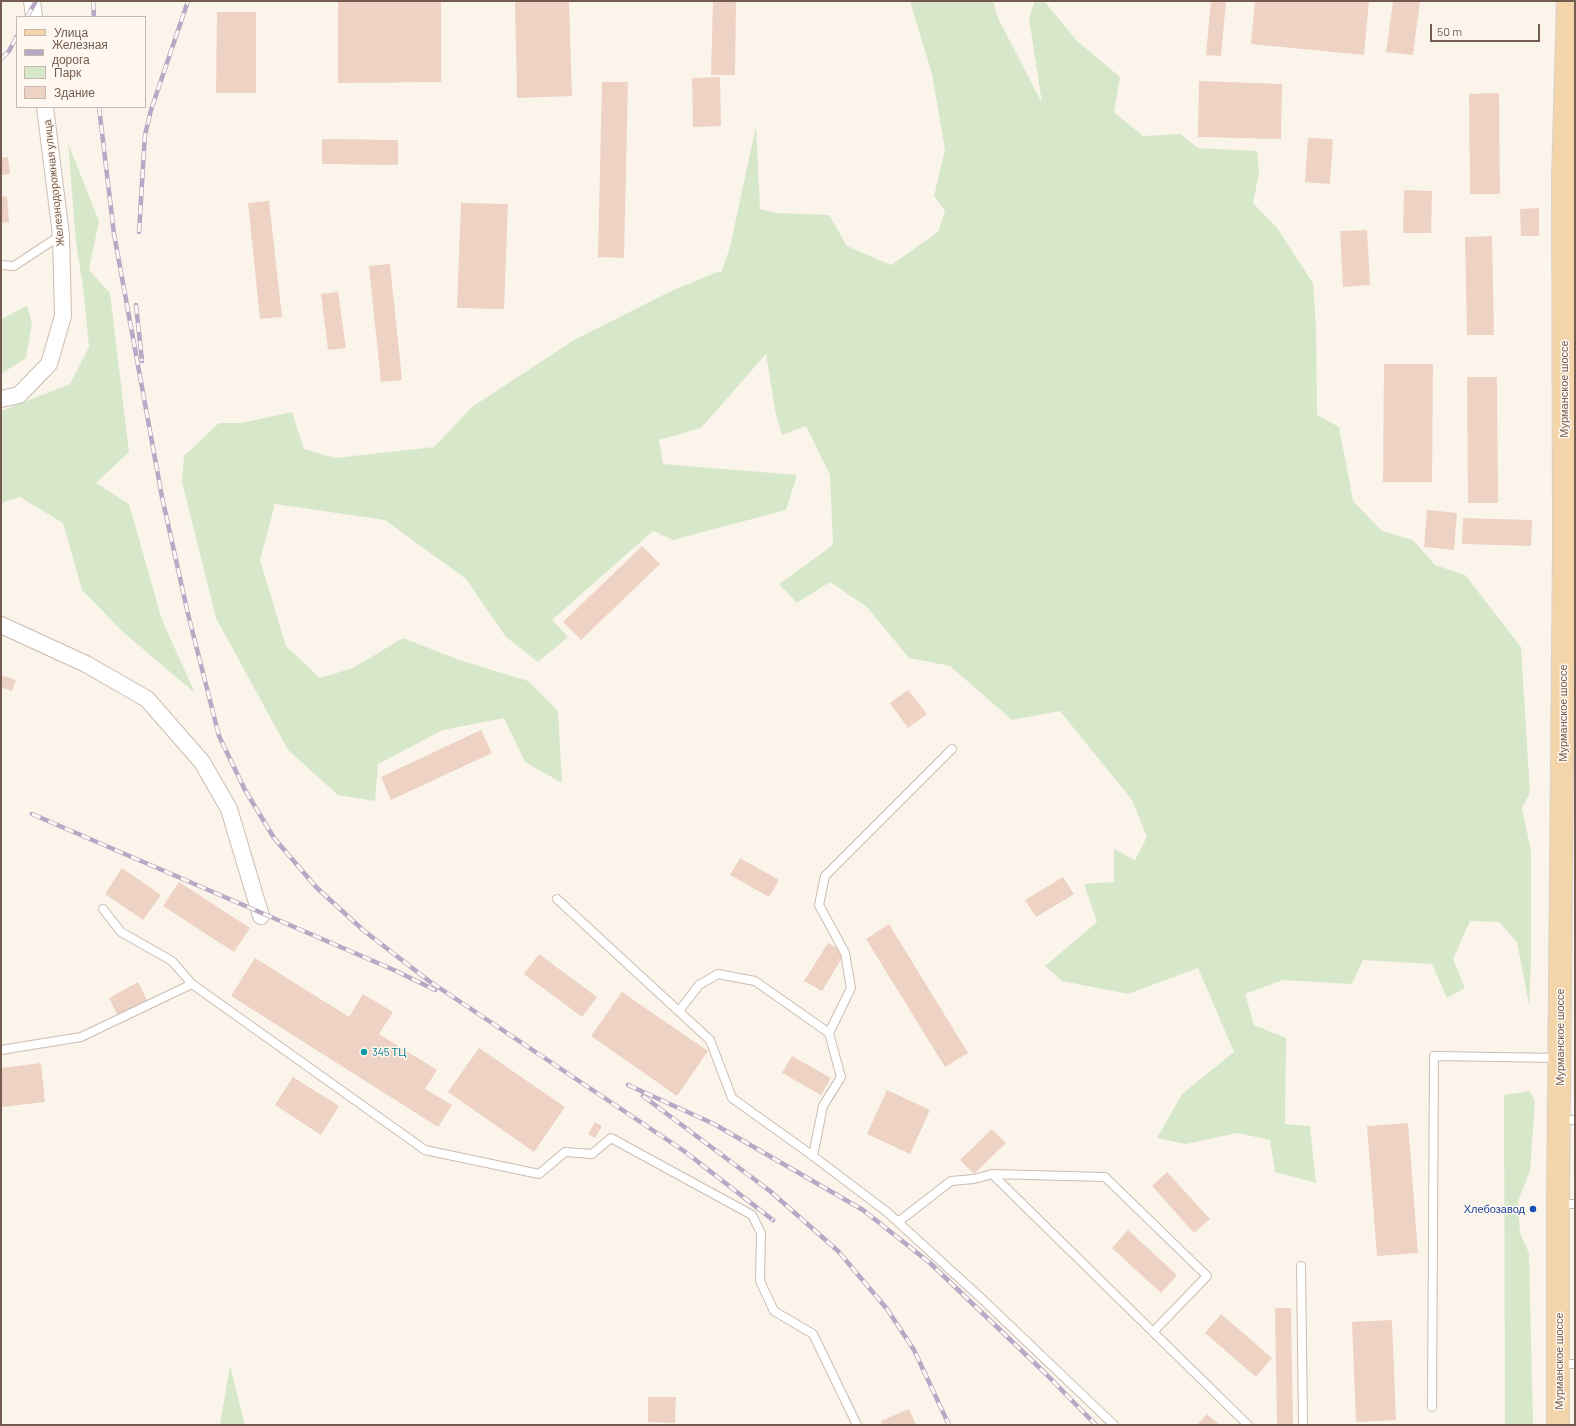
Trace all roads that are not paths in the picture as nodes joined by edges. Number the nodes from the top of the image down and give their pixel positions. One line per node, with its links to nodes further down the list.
1 (32, 1): 3 (street)
2 (1568, 1): 17 (main road, Мурманское шоссе)
3 (34, 16)
4 (45, 108): 5 (street, Железнодорожная улица)
5 (61, 235): 6 (lane); 7 (street, Железнодорожная улица)
6 (1, 265)
7 (1, 399)
8 (1, 625): 12 (street)
9 (952, 749): 15 (lane)
10 (557, 899): 14 (lane)
11 (103, 909): 13 (lane)
12 (261, 916)
13 (192, 984): 16 (lane); 27 (lane)
14 (680, 1011): 15 (lane); 19 (lane)
15 (829, 1033): 19 (lane)
16 (1, 1050)
17 (1560, 1058): 18 (main road, Мурманское шоссе); 26 (lane)
18 (1567, 1120): 21 (main road, Мурманское шоссе)
19 (814, 1156): 22 (lane)
20 (992, 1174): 22 (lane); 24 (lane); 24 (lane)
21 (1566, 1204): 25 (main road, Мурманское шоссе)
22 (898, 1222): 28 (lane)
23 (1301, 1266): 30 (lane)
24 (1153, 1332): 29 (lane)
25 (1567, 1364): 31 (main road, Мурманское шоссе)
26 (1432, 1407)
27 (857, 1425)
28 (1114, 1425)
29 (1248, 1425)
30 (1303, 1425)
31 (1558, 1425)

